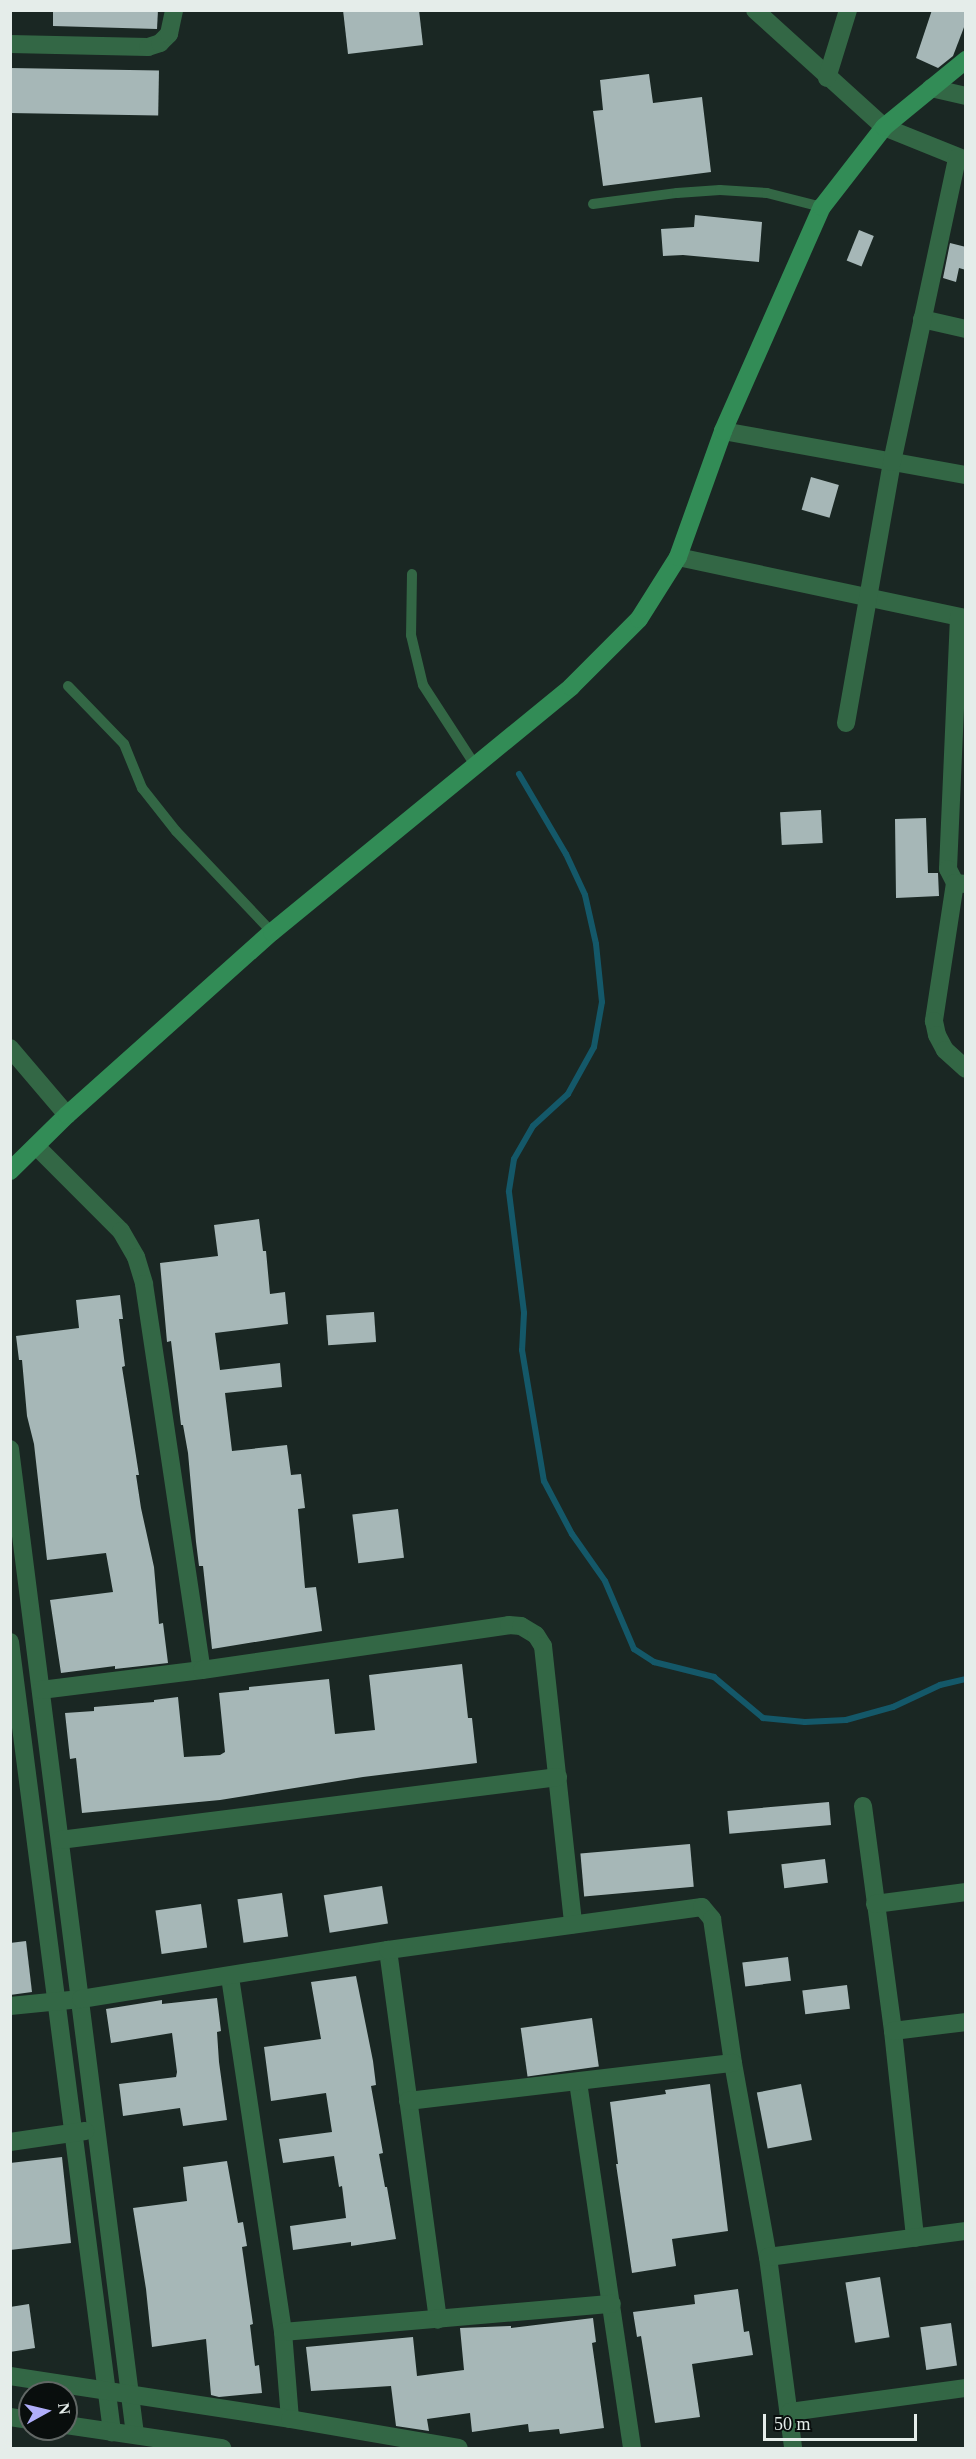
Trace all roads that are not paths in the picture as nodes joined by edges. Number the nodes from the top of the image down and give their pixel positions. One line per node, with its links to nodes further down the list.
1 (174, 10): 4 (street)
2 (754, 10): 6 (street)
3 (848, 10): 6 (street)
4 (10, 44)
5 (966, 60): 7 (street)
6 (827, 78): 9 (street)
7 (931, 88): 8 (street); 9 (street)
8 (966, 96)
9 (884, 127): 10 (street); 12 (street)
10 (961, 159): 13 (street)
11 (593, 204): 12 (lane)
12 (822, 207): 15 (street)
13 (922, 319): 14 (street); 16 (street)
14 (966, 329)
15 (723, 431): 16 (street); 18 (street)
16 (892, 462): 17 (street); 20 (street)
17 (966, 475)
18 (678, 558): 20 (street); 24 (street)
19 (411, 574): 24 (lane)
20 (869, 598): 21 (street); 23 (street)
21 (962, 617): 25 (street)
22 (68, 686): 26 (lane)
23 (846, 723)
24 (475, 765): 26 (street)
25 (961, 884): 28 (street)
26 (272, 932): 29 (street)
27 (10, 1048): 29 (street)
28 (966, 1069)
29 (67, 1115): 30 (street)
30 (36, 1146): 31 (street); 35 (street)
31 (10, 1171)
32 (10, 1449): 33 (street)
33 (19, 1580): 36 (street)
34 (10, 1642): 46 (street)
35 (202, 1670): 36 (street); 37 (street)
36 (41, 1690): 39 (street)
37 (558, 1777): 39 (street); 42 (street)
38 (863, 1806): 41 (street)
39 (60, 1840): 45 (street)
40 (966, 1892): 41 (street)
41 (875, 1904): 49 (street)
42 (573, 1924): 43 (street); 50 (street)
43 (388, 1950): 44 (street); 52 (street)
44 (230, 1977): 45 (street); 61 (street)
45 (81, 1999): 46 (street); 53 (street)
46 (56, 2000): 47 (street); 54 (street)
47 (10, 2006)
48 (966, 2022): 49 (street)
49 (893, 2031): 57 (street)
50 (733, 2063): 51 (street); 58 (street)
51 (578, 2082): 52 (street); 59 (street)
52 (408, 2101): 60 (street)
53 (99, 2130): 54 (street); 65 (street)
54 (73, 2132): 55 (street); 64 (street)
55 (10, 2142)
56 (966, 2231): 57 (street)
57 (915, 2238): 58 (street)
58 (768, 2257): 66 (street)
59 (612, 2304): 60 (street); 73 (street)
60 (438, 2320): 61 (street)
61 (282, 2332): 67 (street)
62 (10, 2376): 64 (street)
63 (966, 2388): 66 (street)
64 (105, 2391): 65 (street); 69 (street)
65 (132, 2397): 67 (street); 70 (street)
66 (790, 2412): 74 (street)
67 (290, 2419): 72 (street)
68 (78, 2427): 69 (street)
69 (112, 2432): 70 (street)
70 (135, 2434): 71 (street)
71 (222, 2448)
72 (459, 2448)
73 (632, 2448)
74 (793, 2448)

